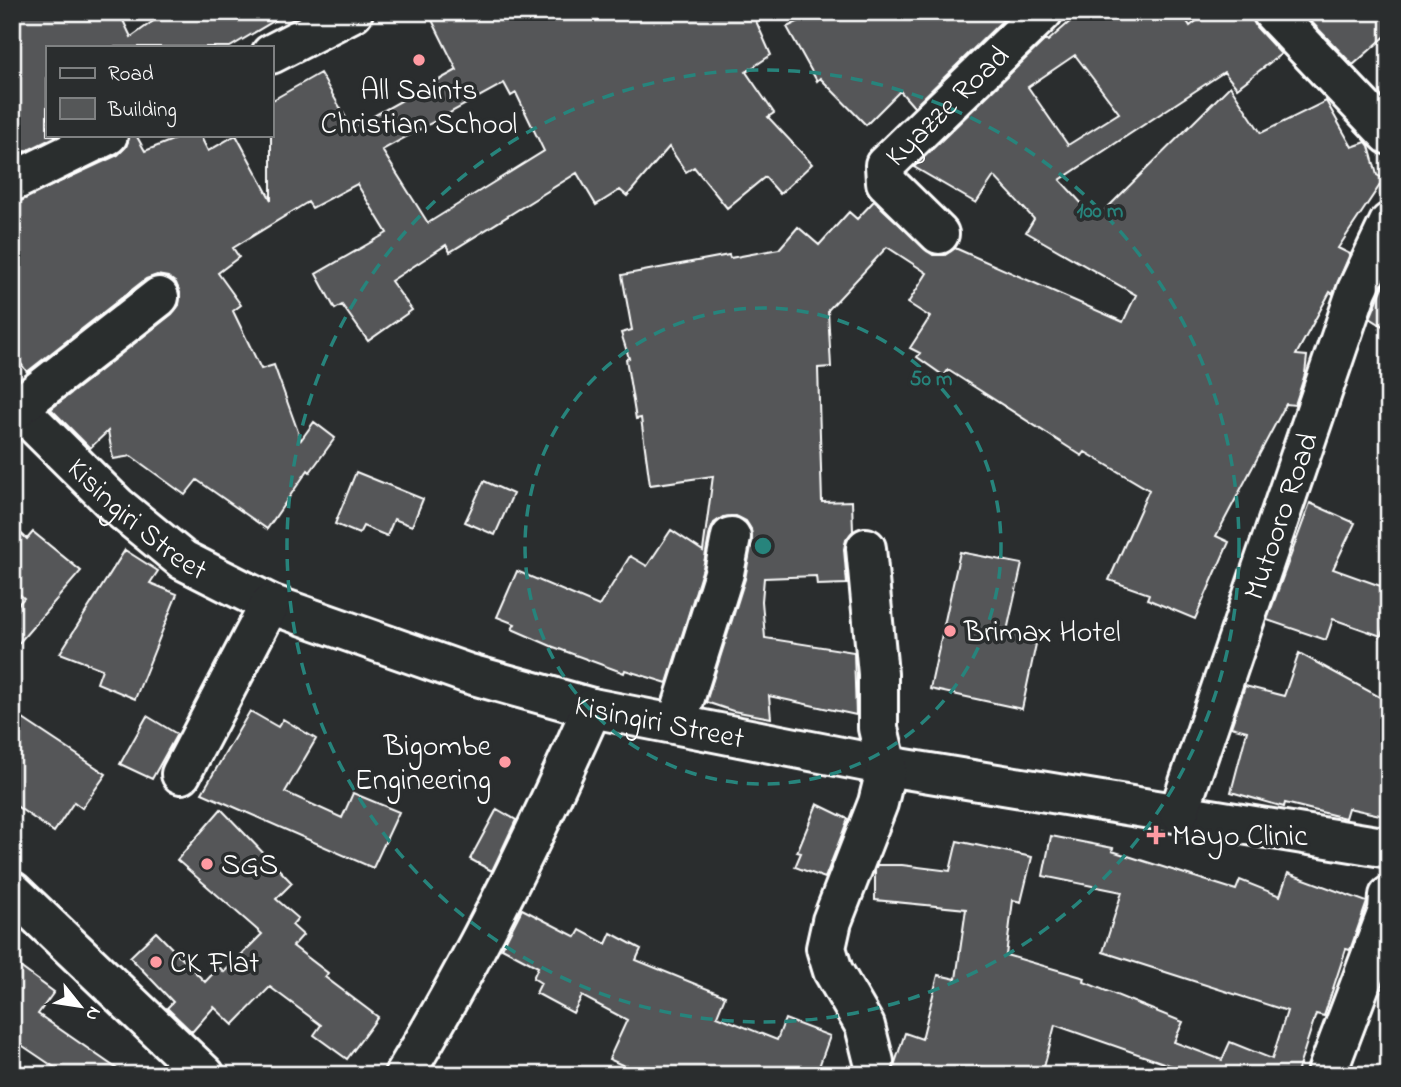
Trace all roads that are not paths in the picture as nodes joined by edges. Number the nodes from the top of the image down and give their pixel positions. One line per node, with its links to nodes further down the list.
1 (353, 12): 4 (street)
2 (1043, 12): 9 (street, Kyazze Road)
3 (1272, 12): 5 (street)
4 (273, 53)
5 (1389, 135)
6 (106, 136): 7 (street)
7 (12, 182)
8 (1389, 223): 19 (street, Mutooro Road)
9 (939, 234)
10 (159, 297): 11 (street)
11 (15, 405): 14 (street, Kisingiri Street)
12 (731, 537): 16 (street)
13 (866, 548): 17 (street)
14 (270, 604): 15 (street, Kisingiri Street); 18 (street)
15 (592, 708): 16 (street, Kisingiri Street); 25 (street)
16 (677, 723): 17 (street, Kisingiri Street)
17 (887, 766): 19 (street, Kisingiri Street); 23 (street)
18 (181, 774)
19 (1179, 812): 20 (street, Kisingiri Street)
20 (1389, 848)
21 (12, 891): 24 (street)
22 (1389, 896): 26 (street)
23 (874, 1062)
24 (205, 1075)
25 (404, 1075)
26 (1326, 1075)

